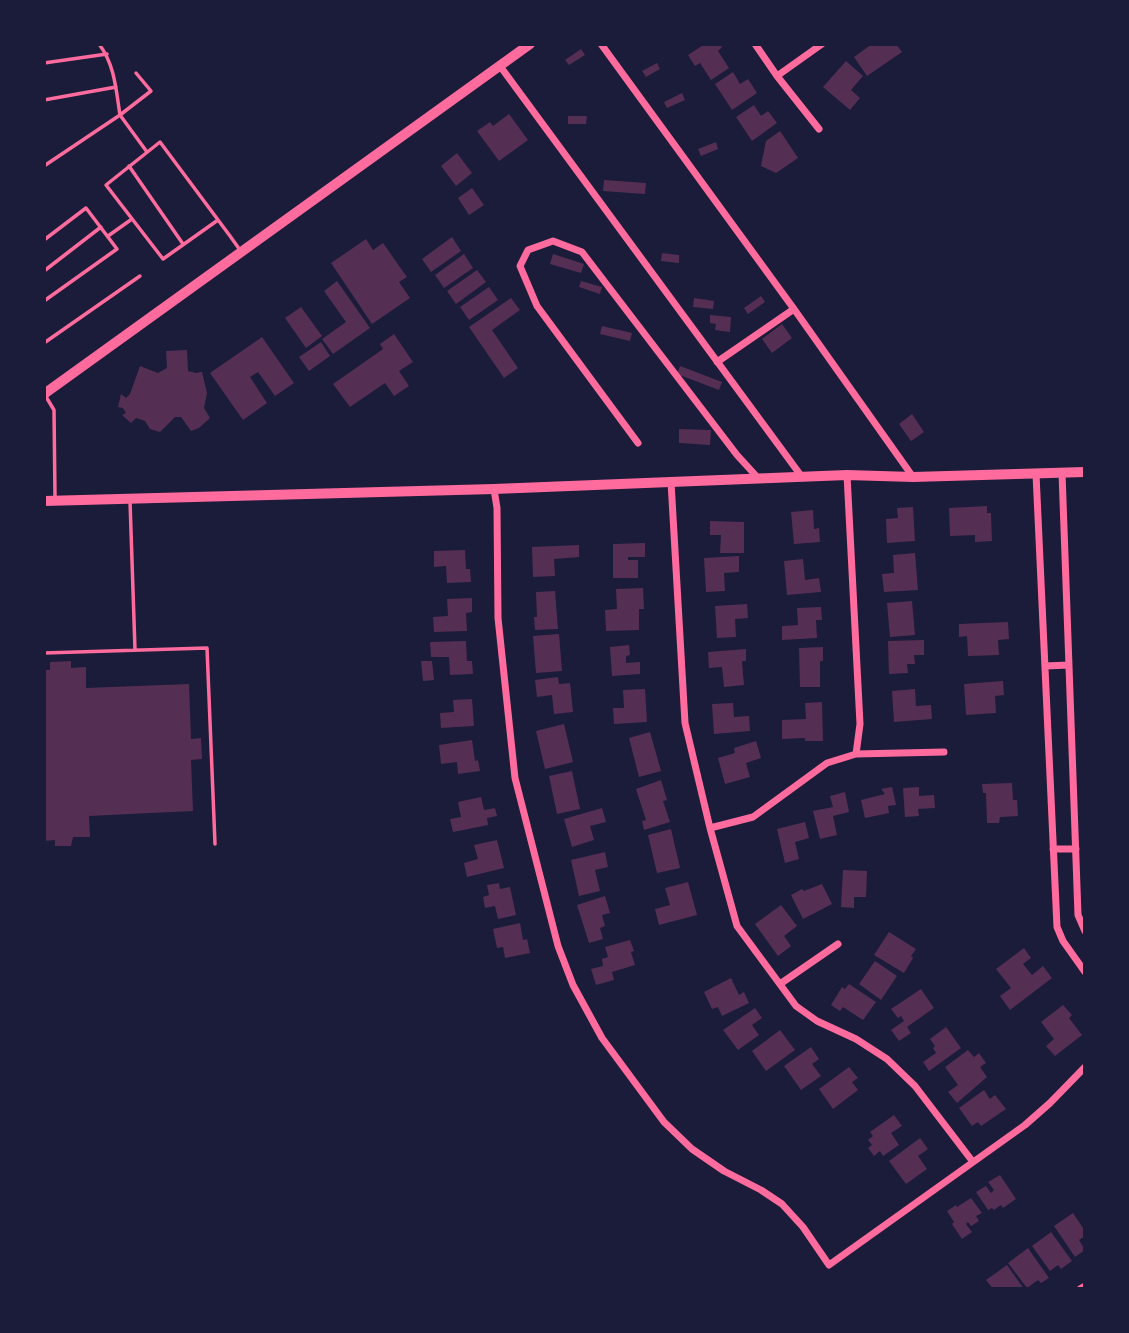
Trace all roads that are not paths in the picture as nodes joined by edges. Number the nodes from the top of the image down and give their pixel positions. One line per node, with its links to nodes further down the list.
1 (99, 44): 6 (lane)
2 (530, 44): 8 (street)
3 (601, 44): 28 (street)
4 (755, 44): 10 (street)
5 (822, 44): 10 (street)
6 (107, 54): 7 (lane); 11 (lane)
7 (44, 63)
8 (500, 66): 24 (street); 30 (street)
9 (136, 74): 13 (lane)
10 (777, 76): 14 (street)
11 (116, 87): 12 (lane); 13 (lane)
12 (44, 100)
13 (120, 116): 15 (lane); 16 (lane)
14 (819, 129)
15 (146, 152): 17 (lane); 19 (lane)
16 (44, 166)
17 (130, 166): 18 (lane); 23 (lane)
18 (132, 219): 21 (lane); 23 (lane)
19 (218, 220): 23 (lane); 24 (lane)
20 (101, 227): 21 (lane); 22 (lane); 25 (lane)
21 (108, 236): 27 (lane)
22 (44, 240)
23 (183, 244)
24 (242, 252): 31 (street)
25 (44, 271)
26 (140, 276): 29 (lane)
27 (44, 302)
28 (794, 309): 30 (street); 38 (street)
29 (44, 343)
30 (718, 362): 37 (street)
31 (44, 394): 43 (lane)
32 (638, 443): 39 (street)
33 (1085, 472): 34 (main road)
34 (1062, 473): 35 (main road); 47 (street)
35 (1036, 474): 38 (main road); 46 (street)
36 (847, 475): 37 (main road); 38 (main road); 49 (street)
37 (802, 477): 39 (main road)
38 (913, 477)
39 (758, 478): 40 (main road)
40 (671, 482): 41 (main road); 50 (street)
41 (494, 489): 42 (main road); 59 (street)
42 (130, 499): 43 (main road); 44 (lane)
43 (49, 501)
44 (135, 650): 45 (lane); 51 (lane)
45 (44, 653)
46 (1045, 666): 47 (street); 52 (street)
47 (1069, 666): 53 (street)
48 (944, 752): 49 (street)
49 (856, 754): 50 (street)
50 (710, 828): 57 (street)
51 (215, 844)
52 (1053, 849): 53 (street); 56 (street)
53 (1076, 849): 54 (street)
54 (1085, 931)
55 (838, 944): 57 (street)
56 (1085, 972)
57 (780, 985): 59 (street)
58 (1085, 1067): 59 (street)
59 (973, 1162)
60 (1085, 1286): 61 (street)
61 (1080, 1289)

